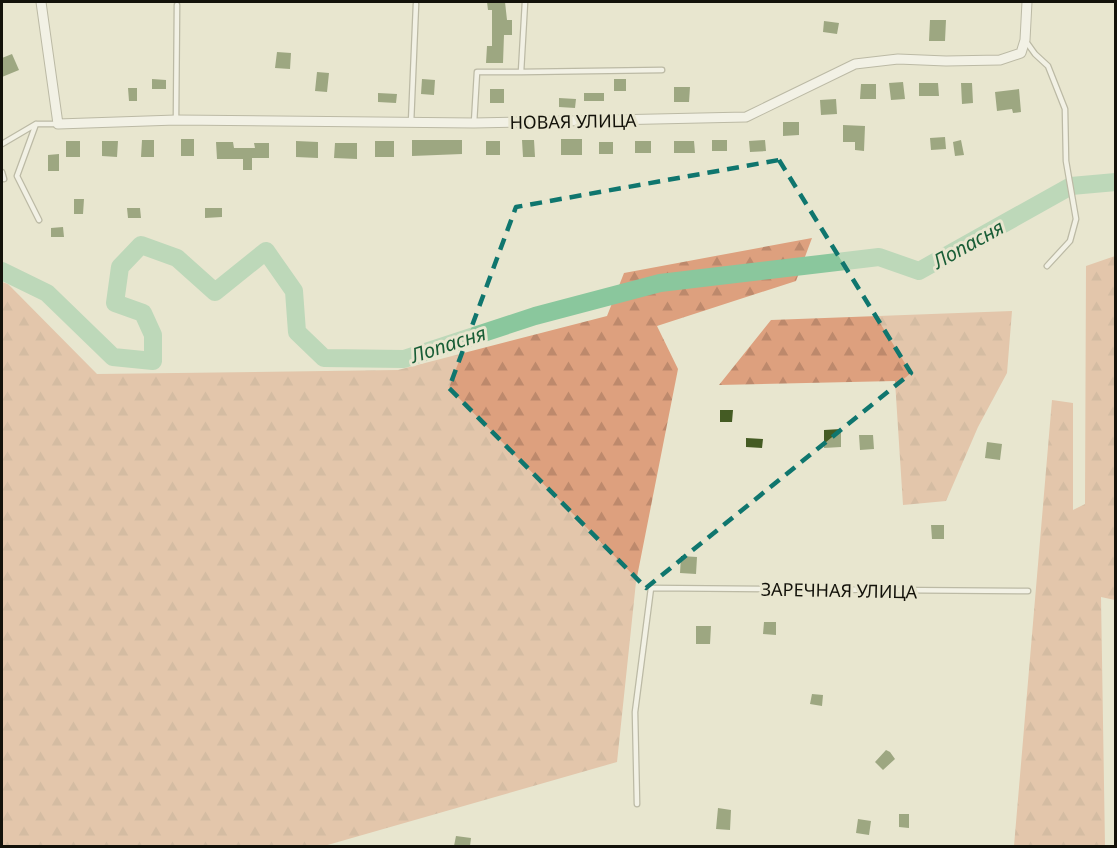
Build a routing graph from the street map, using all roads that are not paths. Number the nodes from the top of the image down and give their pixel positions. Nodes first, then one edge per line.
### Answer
1 (41, 2) edge
2 (525, 2) edge
3 (1027, 2) edge
4 (416, 4) dead end
5 (177, 5) dead end
6 (1025, 40) junction
7 (662, 70) dead end
8 (521, 72) junction
9 (176, 120) junction
10 (411, 123) junction
11 (474, 123) junction
12 (36, 124) junction
13 (58, 124) junction
14 (2, 144) edge
15 (2, 172) edge
16 (4, 179) dead end
17 (39, 220) dead end
18 (1047, 266) dead end
19 (1028, 591) dead end
20 (636, 804) dead end

1 - 13 street
2 - 8 lane
3 - 6 street
4 - 10 lane
5 - 9 lane
6 - 11 street, НОВАЯ УЛИЦА
6 - 18 lane
7 - 8 lane
8 - 11 lane
9 - 10 street, НОВАЯ УЛИЦА
9 - 13 street, НОВАЯ УЛИЦА
10 - 11 street, НОВАЯ УЛИЦА
12 - 13 lane
12 - 14 lane
12 - 17 lane
15 - 16 lane
19 - 20 lane, ЗАРЕЧНАЯ УЛИЦА

